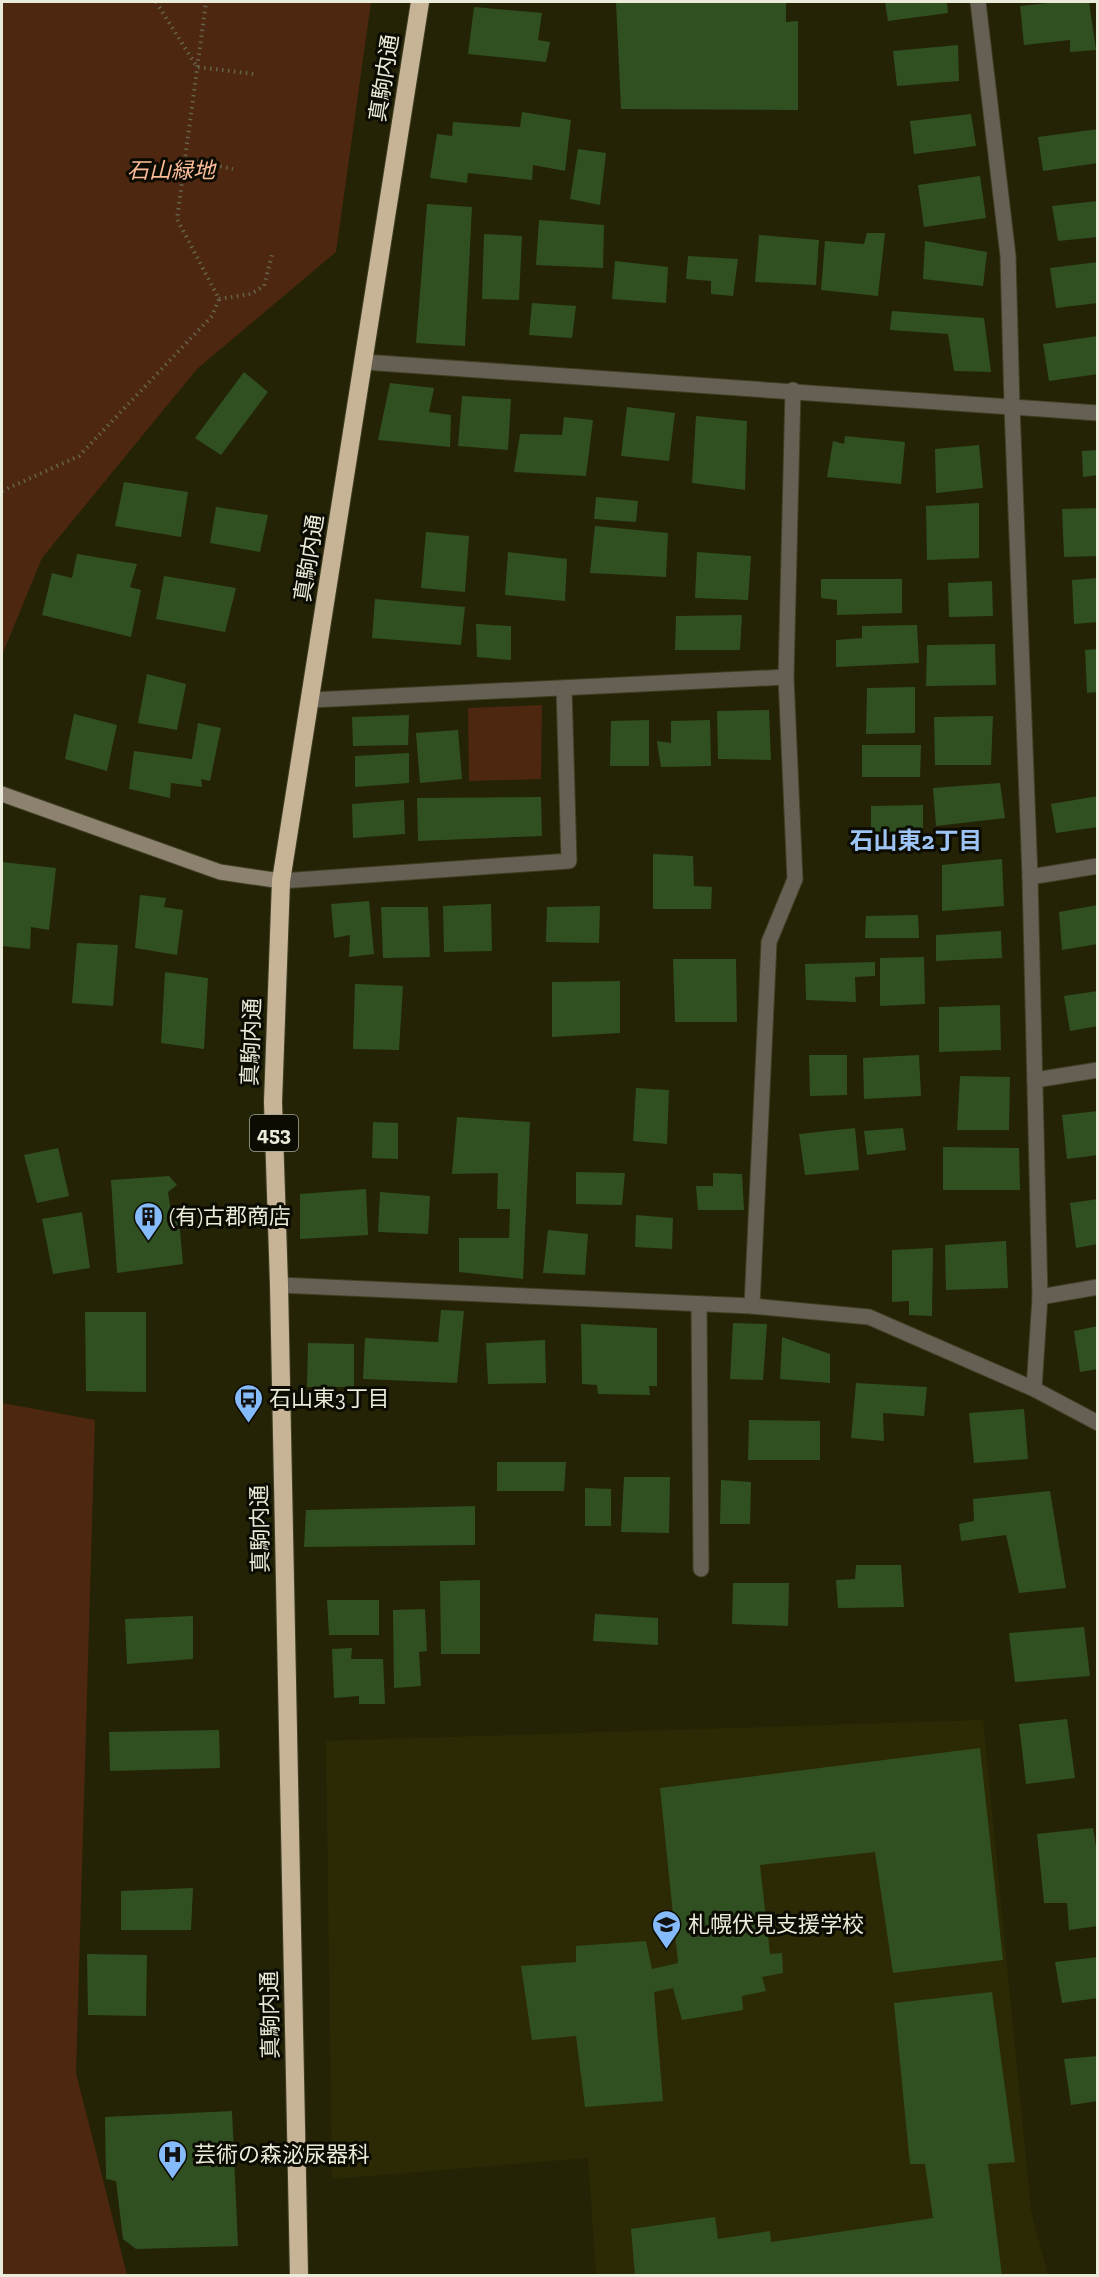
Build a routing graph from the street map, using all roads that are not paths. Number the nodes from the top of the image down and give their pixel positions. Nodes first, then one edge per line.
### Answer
1 (420, 2) edge
2 (978, 2) edge
3 (364, 362) junction
4 (793, 390) junction
5 (1012, 406) junction
6 (1098, 413) edge
7 (786, 677) junction
8 (564, 688) junction
9 (311, 700) junction
10 (2, 794) edge
11 (1098, 866) edge
12 (1030, 877) junction
13 (281, 881) junction
14 (1098, 1070) edge
15 (1035, 1080) junction
16 (279, 1284) junction
17 (1098, 1287) edge
18 (1040, 1297) junction
19 (699, 1304) junction
20 (752, 1306) junction
21 (1034, 1389) junction
22 (1097, 1425) edge
23 (701, 1569) dead end
24 (299, 2276) edge

1 - 3 highway, 真駒内通 / 453
2 - 5 street
3 - 4 street
3 - 9 highway, 真駒内通 / 453
4 - 5 street
4 - 7 street
5 - 6 street
5 - 12 street
7 - 8 street
7 - 20 street
8 - 9 street
8 - 13 street
9 - 13 highway, 真駒内通 / 453
10 - 13 street
11 - 12 street
12 - 15 street
13 - 16 highway, 真駒内通 / 453
14 - 15 street
15 - 18 street
16 - 19 street
16 - 24 highway, 真駒内通 / 453
17 - 18 street
18 - 21 street
19 - 20 street
19 - 23 street
20 - 21 street
21 - 22 street

